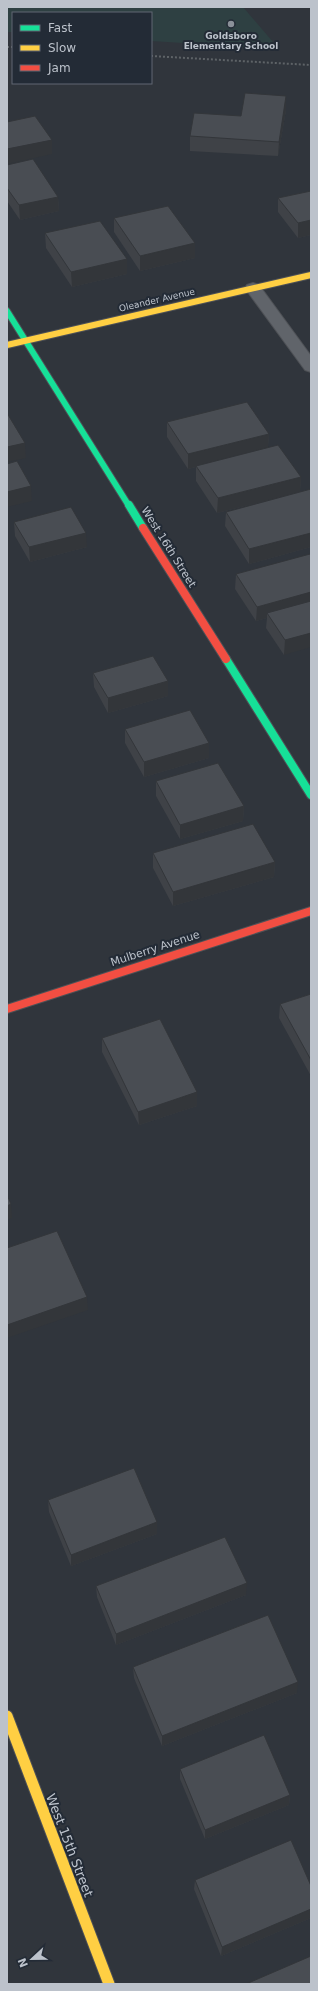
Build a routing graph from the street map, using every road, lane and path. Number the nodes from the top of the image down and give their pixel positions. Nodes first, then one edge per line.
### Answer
1 (152, 56) edge
2 (311, 65) edge
3 (311, 275) edge
4 (253, 288) junction
5 (7, 311) edge
6 (25, 340) junction
7 (7, 345) edge
8 (311, 367) edge
9 (311, 795) edge
10 (311, 911) edge
11 (7, 1009) edge
12 (7, 1716) edge
13 (109, 1984) edge

1 - 2 path
3 - 4 street, Oleander Avenue
4 - 6 street, Oleander Avenue
4 - 8 lane
5 - 6 street, West 16th Street
6 - 7 street, Oleander Avenue
6 - 9 street, West 16th Street
10 - 11 street, Mulberry Avenue
12 - 13 street, West 15th Street

